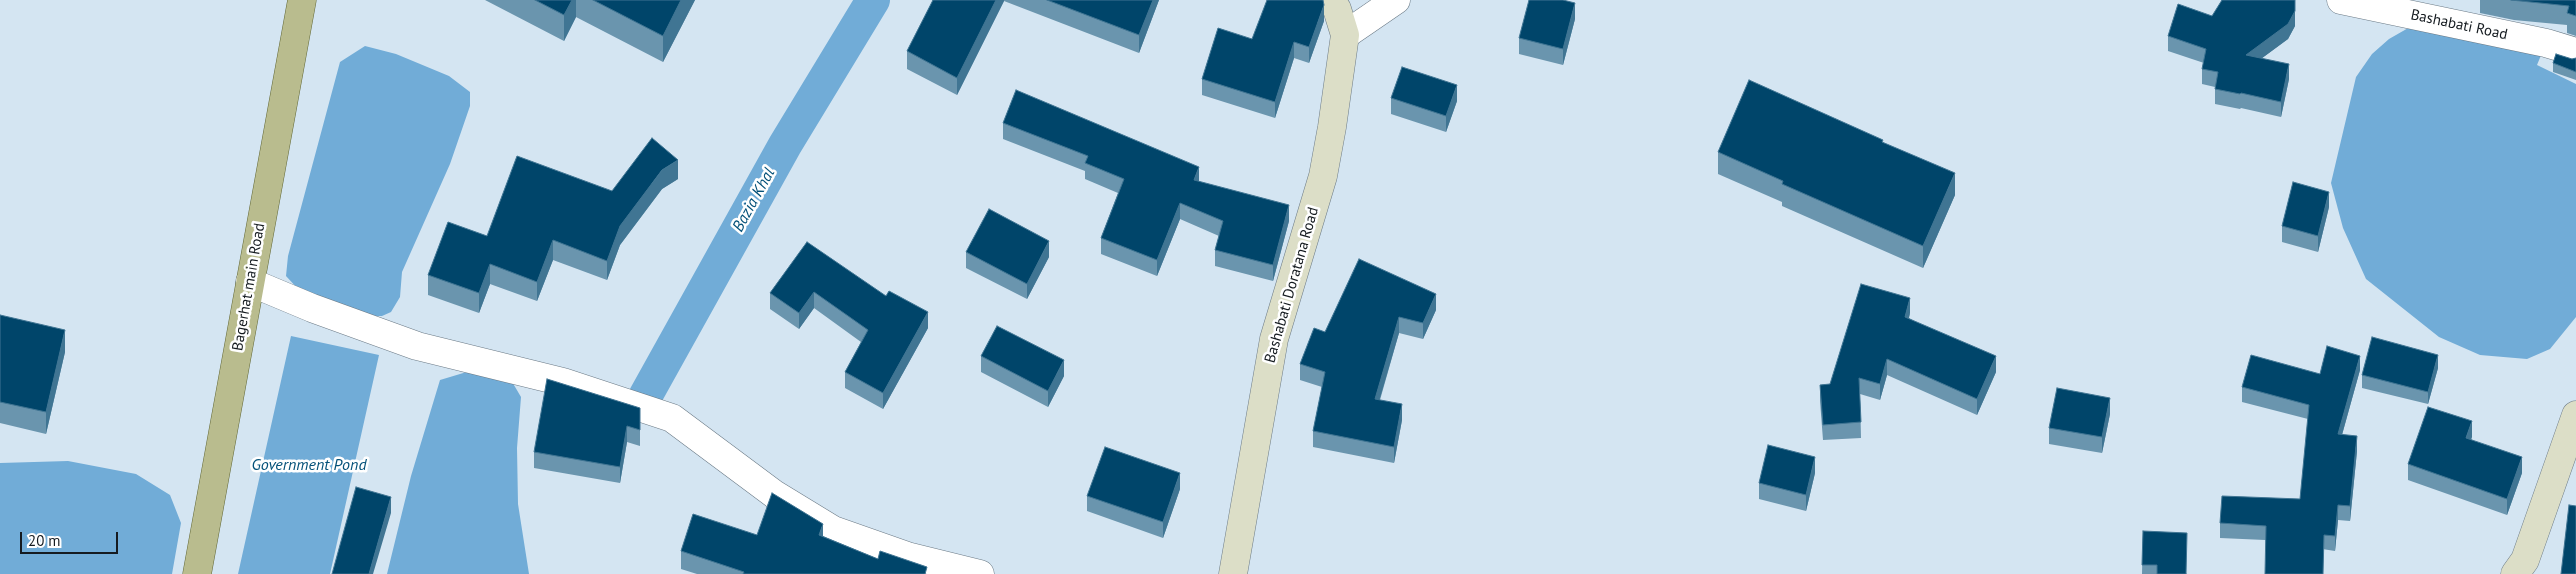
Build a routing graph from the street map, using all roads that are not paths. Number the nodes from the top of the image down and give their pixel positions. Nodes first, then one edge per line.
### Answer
1 (302, 0) edge
2 (1330, 0) edge
3 (1396, 0) edge
4 (2341, 0) edge
5 (1345, 35) junction
6 (2576, 52) edge
7 (250, 282) junction
8 (2576, 415) edge
9 (197, 574) edge
10 (980, 574) edge
11 (1233, 574) edge
12 (2515, 574) edge

1 - 7 main road, Bagerhat main Road
2 - 5 street, Bashabati Doratana Road
3 - 5 street
4 - 6 street, Bashabati Road
5 - 11 street, Bashabati Doratana Road
7 - 9 main road, Bagerhat main Road
7 - 10 street
8 - 12 street

